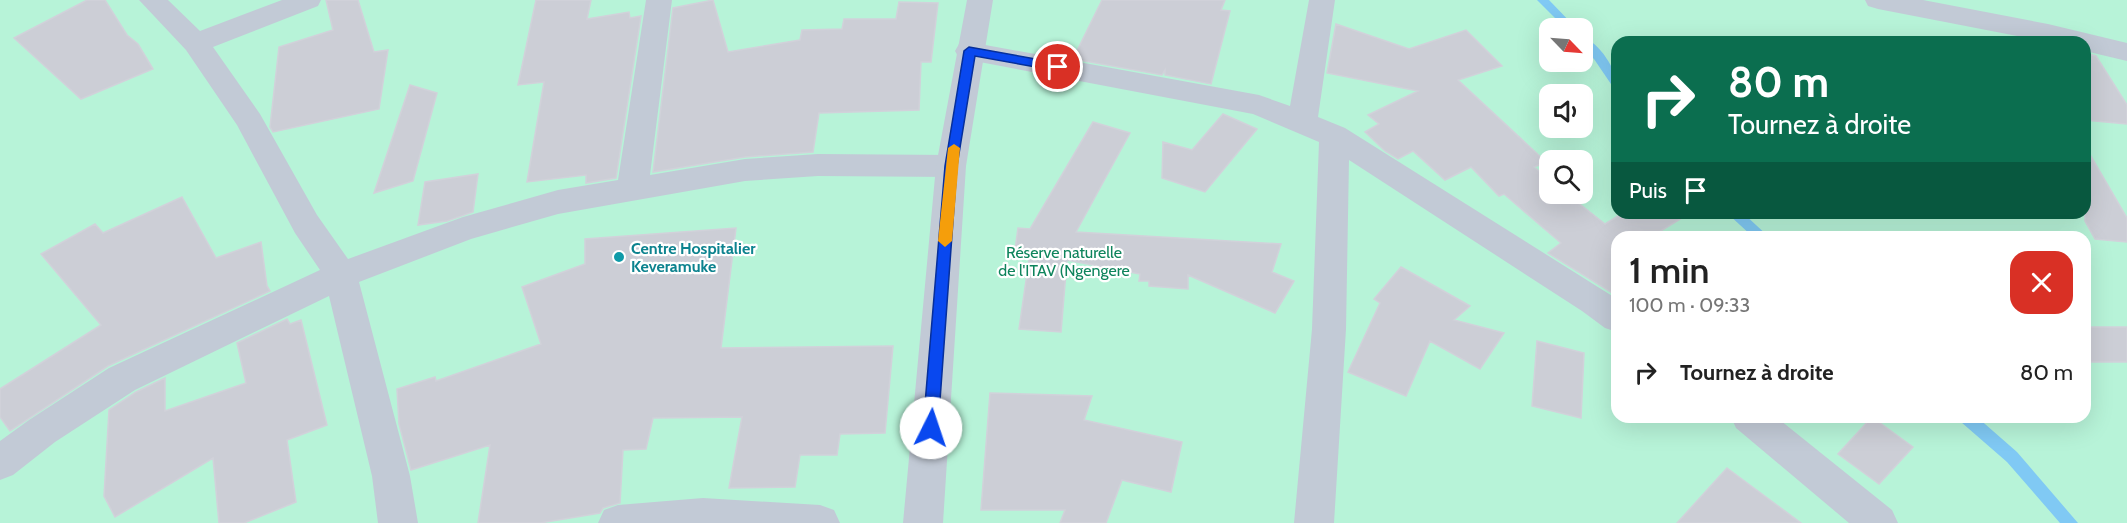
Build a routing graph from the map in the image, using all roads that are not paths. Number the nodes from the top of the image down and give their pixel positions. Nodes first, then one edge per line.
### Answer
1 (152, 0) edge
2 (308, 0) edge
3 (659, 0) edge
4 (980, 0) edge
5 (1322, 0) edge
6 (1878, 0) edge
7 (2057, 36) edge
8 (196, 43) junction
9 (2091, 44) edge
10 (969, 51) junction
11 (2127, 52) edge
12 (1302, 123) junction
13 (1334, 136) junction
14 (951, 166) junction
15 (632, 190) junction
16 (341, 275) junction
17 (1611, 314) edge
18 (1756, 423) edge
19 (0, 463) edge
20 (398, 523) edge
21 (618, 523) edge
22 (820, 523) edge
23 (923, 523) edge
24 (1314, 523) edge
25 (1878, 523) edge

1 - 8 street
2 - 8 street
3 - 15 street
4 - 10 street
5 - 12 street
6 - 7 street
8 - 16 street
9 - 11 street
10 - 12 street
10 - 14 street
12 - 13 street
13 - 17 street
13 - 24 street
14 - 15 street
14 - 23 street
15 - 16 street
16 - 19 street
16 - 20 street
18 - 25 street
21 - 22 street

